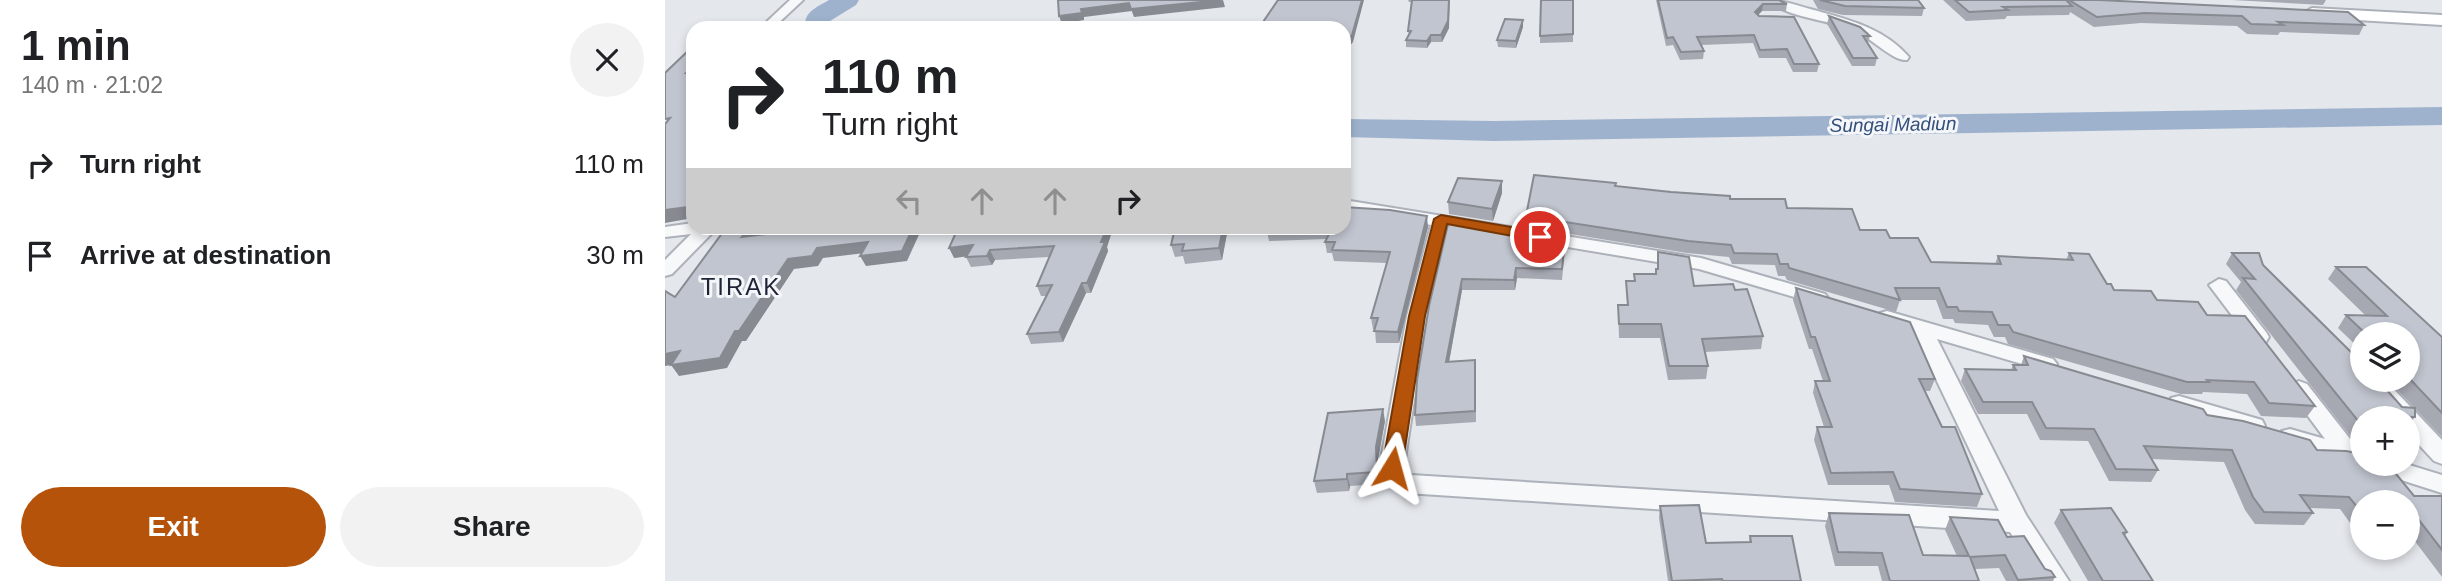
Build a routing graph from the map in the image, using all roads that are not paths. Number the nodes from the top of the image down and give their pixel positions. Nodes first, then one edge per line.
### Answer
1 (797, 0) edge
2 (1773, 0) edge
3 (2294, 12) edge
4 (1775, 18) edge
5 (1826, 18) junction
6 (2442, 20) edge
7 (774, 21) edge
8 (1902, 57) dead end
9 (1351, 206) edge
10 (1441, 219) junction
11 (686, 230) edge
12 (665, 232) edge
13 (701, 235) edge
14 (665, 270) edge
15 (2219, 285) dead end
16 (1843, 305) edge
17 (1869, 312) edge
18 (1921, 327) junction
19 (2268, 349) edge
20 (2068, 370) edge
21 (2284, 370) edge
22 (2383, 392) edge
23 (2162, 398) edge
24 (2350, 450) edge
25 (2350, 455) edge
26 (2442, 455) edge
27 (2416, 476) edge
28 (2442, 484) edge
29 (2017, 522) junction
30 (2056, 581) edge

1 - 7 street
2 - 5 street
3 - 6 street
4 - 5 street
5 - 8 street
9 - 10 street
10 - 16 street
10 - 29 street
11 - 12 street
13 - 14 street
15 - 19 street
17 - 18 street
18 - 20 street
18 - 29 street
21 - 24 street
22 - 26 street
23 - 25 street
27 - 28 street
29 - 30 street

